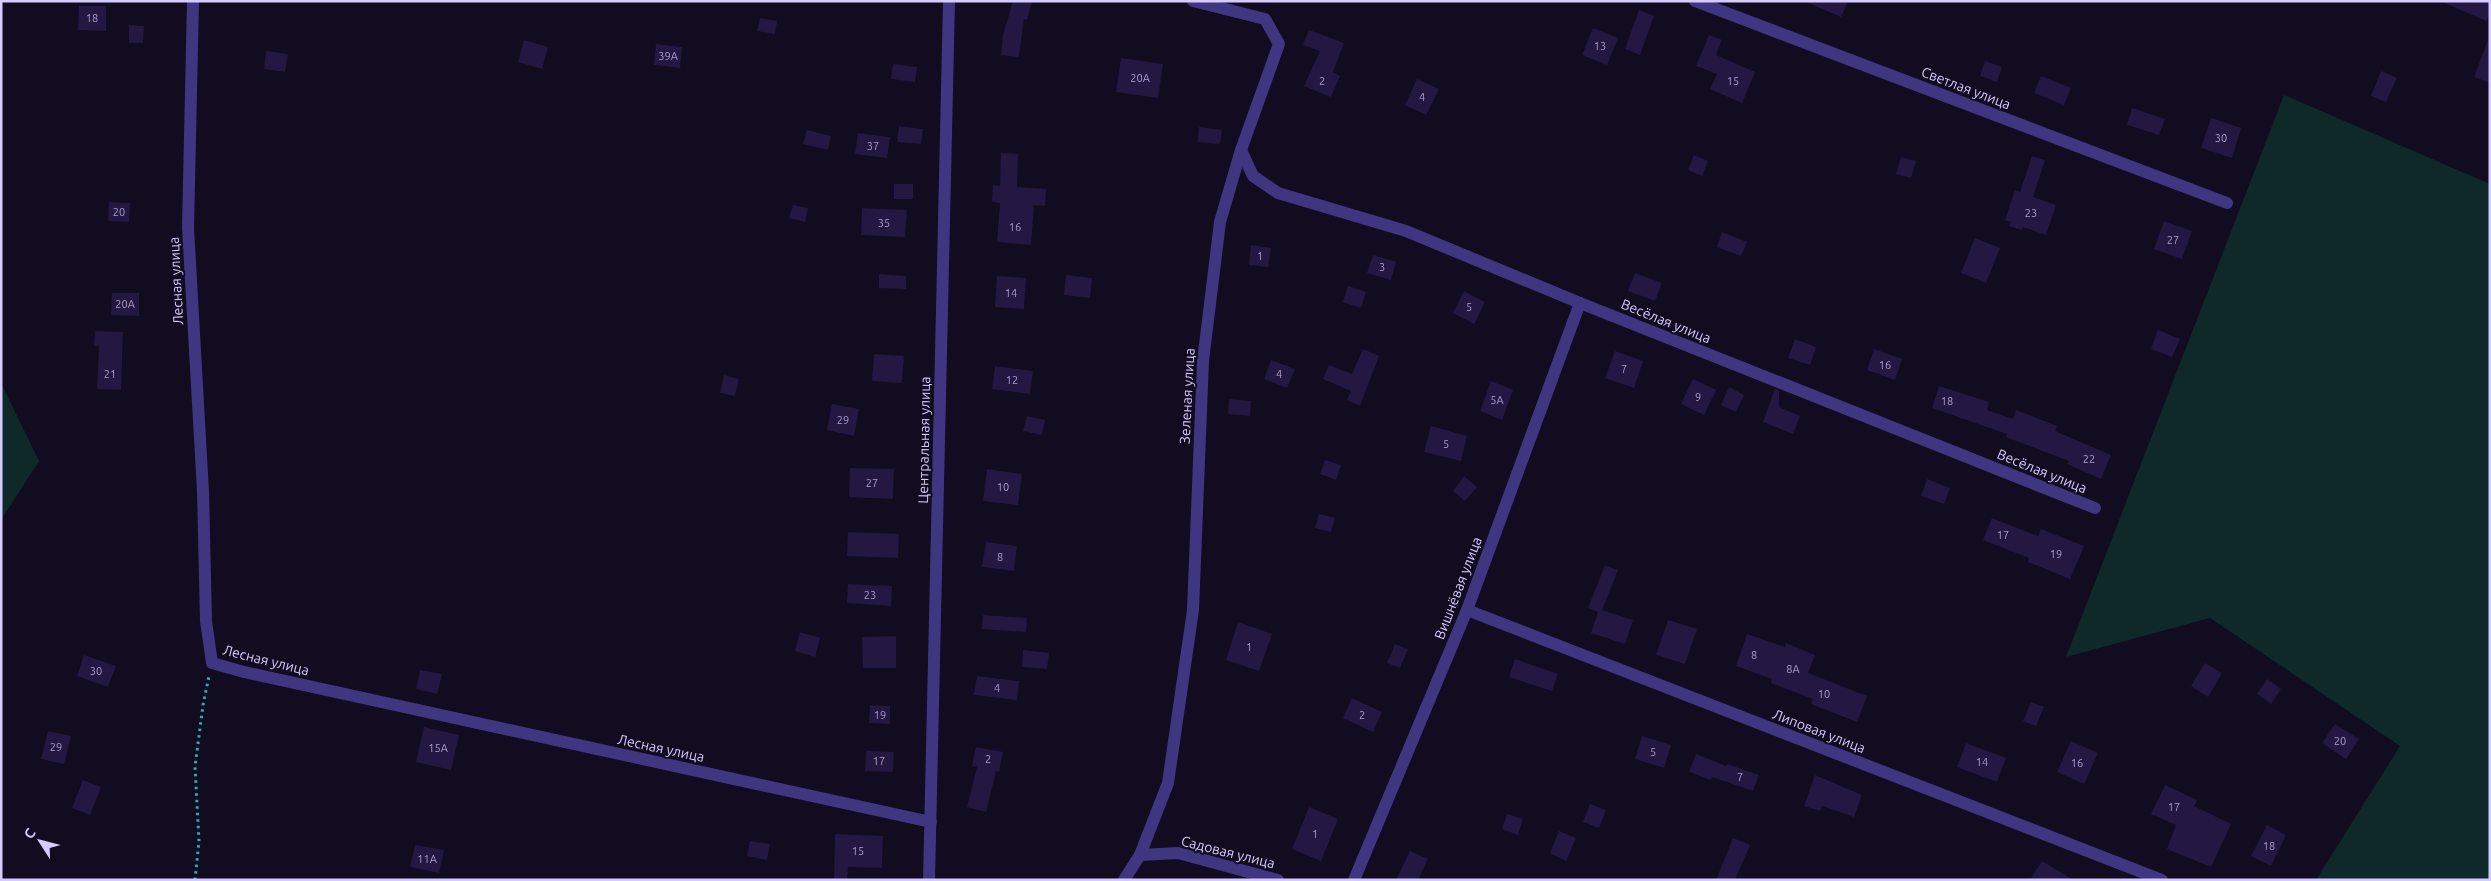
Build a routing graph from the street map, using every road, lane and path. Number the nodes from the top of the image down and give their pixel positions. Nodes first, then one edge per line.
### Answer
1 (193, 1) edge
2 (949, 1) edge
3 (1193, 1) edge
4 (1695, 1) edge
5 (1241, 150) junction
6 (2227, 203) dead end
7 (1580, 303) junction
8 (2095, 508) dead end
9 (1466, 610) junction
10 (212, 663) junction
11 (931, 822) junction
12 (1140, 855) junction
13 (195, 880) edge
14 (930, 880) edge
15 (1124, 880) edge
16 (1278, 880) edge
17 (1354, 880) edge
18 (2162, 880) edge

1 - 10 street, Лесная улица
2 - 11 street, Центральная улица
3 - 5 street, Зеленая улица
4 - 6 street, Светлая улица
5 - 7 street, Весёлая улица
5 - 12 street, Зеленая улица
7 - 8 street, Весёлая улица
7 - 9 street, Вишнёвая улица
9 - 17 street, Вишнёвая улица
9 - 18 street, Липовая улица
10 - 11 street, Лесная улица
10 - 13 path
11 - 14 street, Центральная улица
12 - 15 street
12 - 16 street, Садовая улица

